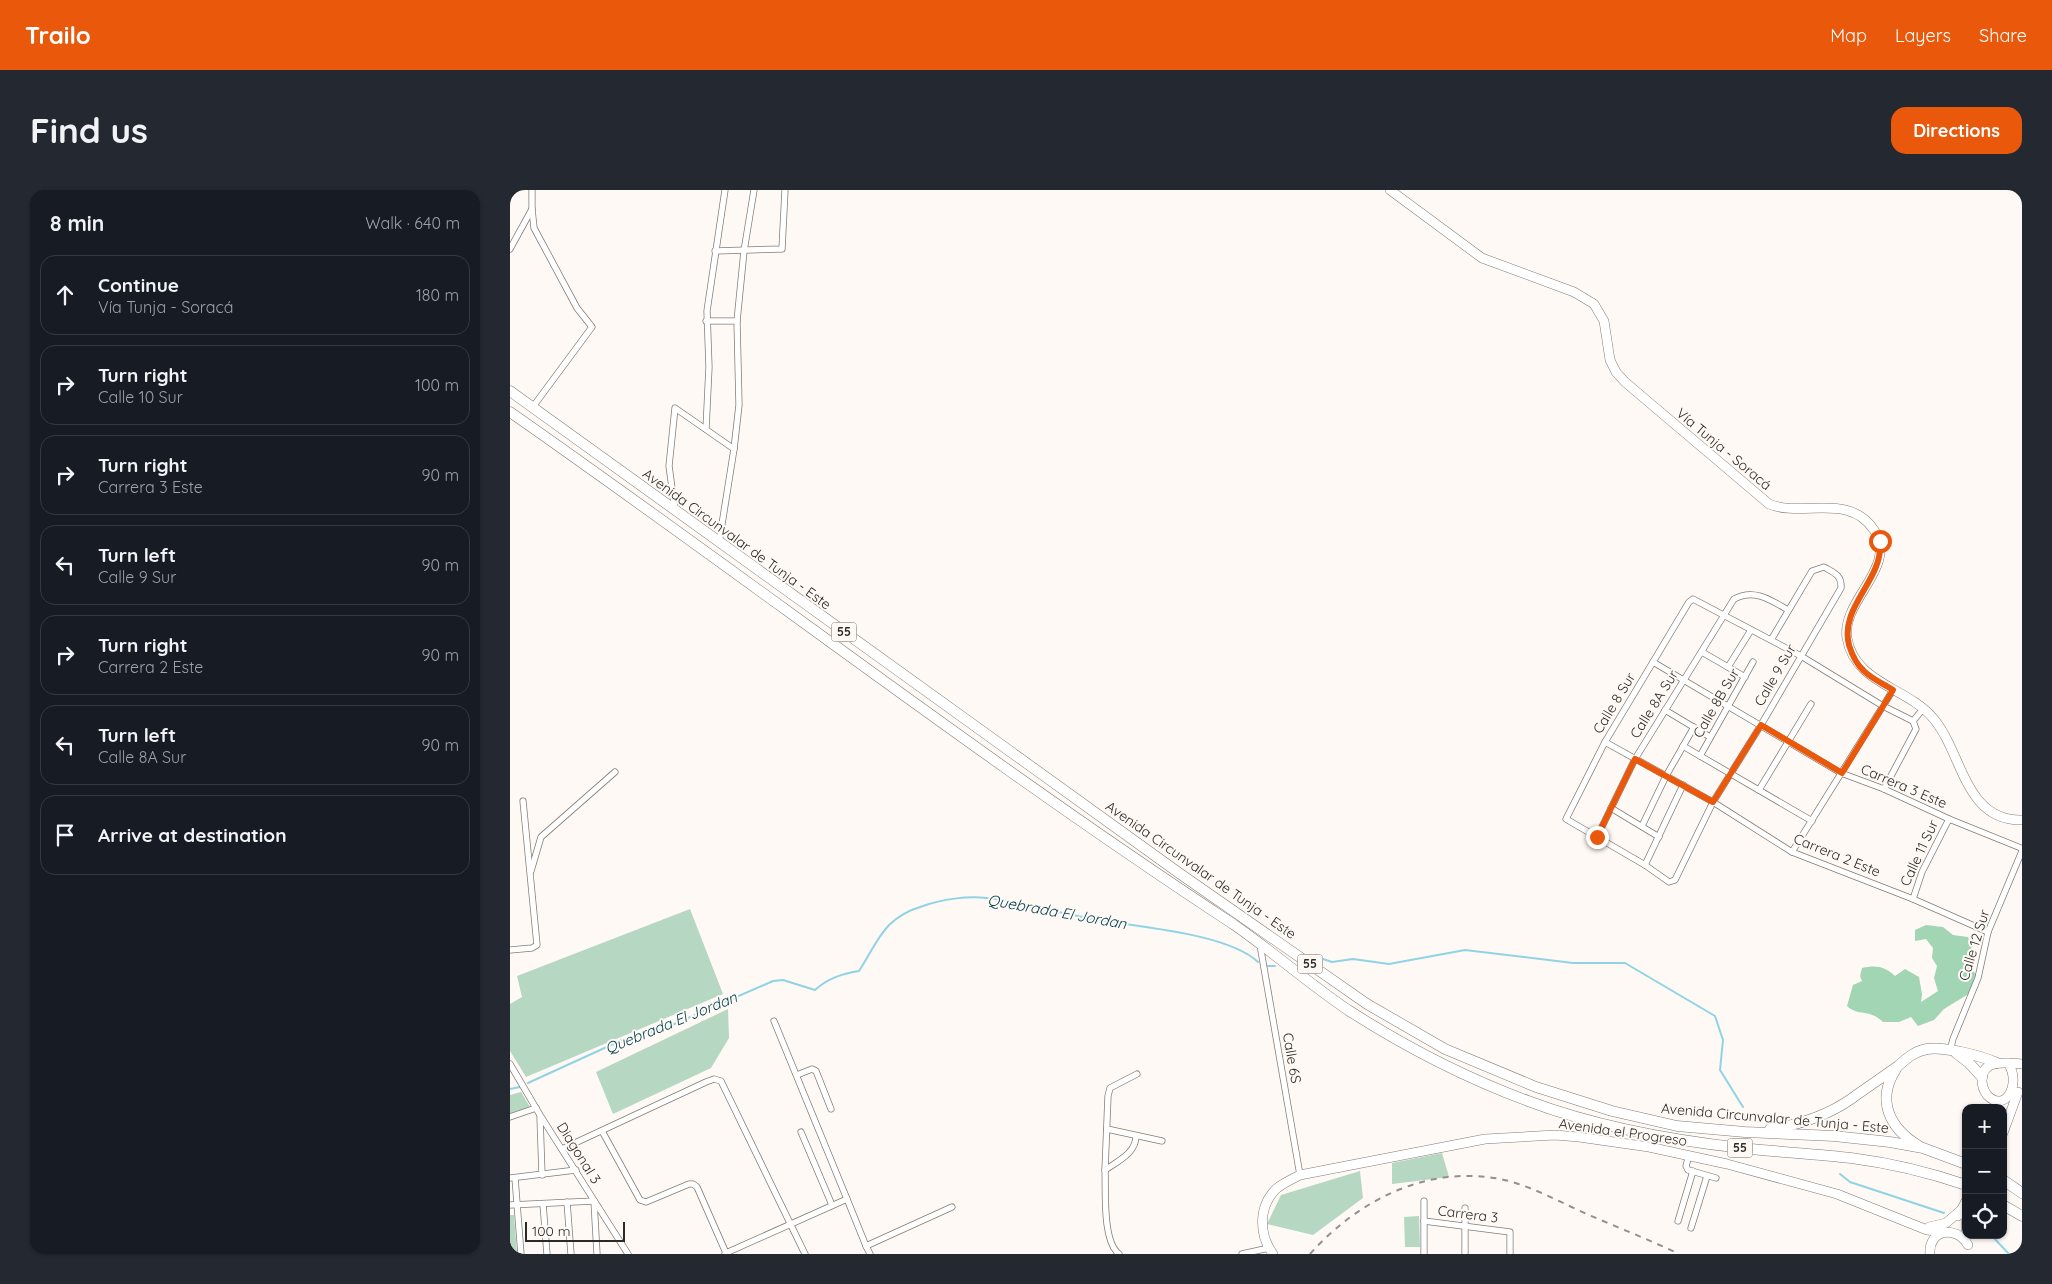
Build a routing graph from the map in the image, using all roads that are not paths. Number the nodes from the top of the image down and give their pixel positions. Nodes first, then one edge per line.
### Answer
1 (532, 190) edge
2 (725, 190) edge
3 (754, 190) edge
4 (786, 190) edge
5 (1390, 190) edge
6 (532, 209) junction
7 (510, 249) edge
8 (715, 251) junction
9 (744, 251) junction
10 (706, 321) junction
11 (737, 321) junction
12 (510, 391) edge
13 (532, 408) junction
14 (510, 412) edge
15 (706, 429) junction
16 (734, 449) junction
17 (676, 512) junction
18 (719, 543) junction
19 (1788, 610) junction
20 (1725, 614) junction
21 (1751, 630) junction
22 (1771, 640) junction
23 (1702, 652) junction
24 (1801, 656) junction
25 (1653, 662) junction
26 (1754, 662) dead end
27 (1728, 667) junction
28 (1745, 677) junction
29 (1683, 680) junction
30 (1893, 690) junction
31 (1811, 704) dead end
32 (1727, 706) junction
33 (1883, 706) junction
34 (1923, 709) junction
35 (1665, 710) junction
36 (1913, 721) junction
37 (1761, 725) junction
38 (1694, 727) junction
39 (1710, 736) junction
40 (1605, 742) junction
41 (1787, 742) junction
42 (1683, 746) junction
43 (1700, 756) junction
44 (1635, 759) junction
45 (615, 772) dead end
46 (1731, 773) junction
47 (1842, 773) junction
48 (1666, 776) junction
49 (1683, 785) junction
50 (1759, 790) junction
51 (1884, 790) junction
52 (523, 801) dead end
53 (1713, 802) junction
54 (1611, 808) junction
55 (1949, 819) junction
56 (2022, 820) edge
57 (1812, 821) junction
58 (1642, 826) junction
59 (1597, 837) junction
60 (1659, 837) junction
61 (2021, 848) edge
62 (1792, 852) junction
63 (1645, 865) junction
64 (530, 876) junction
65 (1912, 898) junction
66 (1988, 932) junction
67 (1260, 945) junction
68 (510, 950) edge
69 (774, 1021) dead end
70 (1953, 1051) junction
71 (2003, 1063) junction
72 (510, 1064) edge
73 (2022, 1064) edge
74 (1898, 1066) junction
75 (1137, 1074) dead end
76 (797, 1075) junction
77 (1982, 1077) junction
78 (2021, 1089) edge
79 (1988, 1096) junction
80 (1991, 1104) edge
81 (536, 1108) junction
82 (832, 1109) dead end
83 (540, 1115) junction
84 (510, 1117) edge
85 (2007, 1124) edge
86 (1107, 1129) junction
87 (602, 1131) junction
88 (801, 1132) dead end
89 (1744, 1132) junction
90 (1136, 1136) junction
91 (1162, 1141) dead end
92 (1923, 1148) junction
93 (562, 1149) junction
94 (1689, 1155) junction
95 (1962, 1162) edge
96 (576, 1170) junction
97 (1105, 1170) junction
98 (1693, 1171) junction
99 (542, 1175) junction
100 (1300, 1175) junction
101 (1707, 1176) junction
102 (512, 1178) edge
103 (1716, 1178) dead end
104 (2007, 1183) edge
105 (1962, 1184) edge
106 (2022, 1193) edge
107 (847, 1199) junction
108 (594, 1200) junction
109 (1424, 1201) dead end
110 (567, 1202) junction
111 (517, 1204) junction
112 (543, 1204) junction
113 (510, 1205) edge
114 (832, 1205) junction
115 (952, 1206) dead end
116 (2007, 1207) edge
117 (1465, 1208) dead end
118 (1962, 1214) edge
119 (1962, 1214) edge
120 (2022, 1216) edge
121 (1424, 1221) junction
122 (1678, 1221) dead end
123 (790, 1224) junction
124 (1465, 1225) junction
125 (1917, 1226) junction
126 (1691, 1228) dead end
127 (1947, 1232) junction
128 (866, 1246) junction
129 (1969, 1250) edge
130 (1271, 1251) edge
131 (1930, 1252) edge
132 (521, 1254) edge
133 (547, 1254) edge
134 (571, 1254) edge
135 (597, 1254) edge
136 (628, 1254) edge
137 (725, 1254) edge
138 (805, 1254) edge
139 (870, 1254) edge
140 (1119, 1254) edge
141 (1242, 1254) edge
142 (1424, 1254) edge
143 (1430, 1254) edge
144 (1465, 1254) edge
145 (1510, 1254) edge

1 - 6 street
2 - 8 street
3 - 9 street
4 - 9 street
5 - 30 main road, Vía Tunja - Soracá
6 - 7 street
6 - 13 street
8 - 9 street
8 - 10 street
9 - 11 street
10 - 11 street
10 - 15 street
11 - 16 street
12 - 13 highway, Avenida Circunvalar de Tunja - Este / 55
13 - 17 highway, Avenida Circunvalar de Tunja - Este / 55
14 - 67 highway, Avenida Circunvalar de Tunja - Este / 55
15 - 16 street
15 - 17 street
16 - 18 street
17 - 18 highway, Avenida Circunvalar de Tunja - Este / 55
18 - 89 highway, Avenida Circunvalar de Tunja - Este / 55
19 - 20 street, Calle 8A Sur
19 - 22 street
19 - 24 street, Calle 9 Sur
20 - 21 street
20 - 23 street, Calle 8A Sur
20 - 25 street, Calle 8 Sur
21 - 22 street
21 - 27 street
22 - 24 street
23 - 27 street
23 - 29 street, Calle 8A Sur
24 - 33 street
24 - 37 street, Calle 9 Sur
25 - 29 street, Carrera 3 Este
25 - 40 street, Calle 8 Sur
26 - 28 street, Calle 8B Sur
27 - 28 street
28 - 32 street, Calle 8B Sur
29 - 32 street, Carrera 3 Este
29 - 35 street, Calle 8A Sur
30 - 33 street
30 - 34 main road, Vía Tunja - Soracá
31 - 41 street
32 - 37 street, Carrera 3 Este
32 - 39 street, Calle 8B Sur
33 - 36 street
33 - 47 street
34 - 36 street
34 - 56 main road, Vía Tunja - Soracá
35 - 38 street
35 - 44 street, Calle 8A Sur
36 - 51 street
37 - 41 street, Carrera 3 Este
37 - 46 street, Calle 9 Sur
38 - 39 street
38 - 42 street
39 - 43 street, Calle 8B Sur
40 - 44 street, Carrera 2 Este
40 - 59 street, Calle 8 Sur
41 - 47 street, Carrera 3 Este
41 - 50 street
42 - 43 street
42 - 48 street
43 - 46 street
44 - 48 street, Carrera 2 Este
44 - 54 street, Calle 8A Sur
45 - 64 street
46 - 50 street
46 - 53 street, Calle 9 Sur
47 - 51 street, Carrera 3 Este
47 - 57 street
48 - 49 street, Carrera 2 Este
48 - 58 street
49 - 53 street, Carrera 2 Este
49 - 60 street
50 - 57 street
51 - 55 street, Carrera 3 Este
52 - 64 street
53 - 62 street, Carrera 2 Este
53 - 63 street, Calle 9 Sur
54 - 58 street
54 - 59 street, Calle 8A Sur
55 - 61 street, Carrera 3 Este
55 - 65 street, Calle 11 Sur
57 - 62 street
58 - 60 street
59 - 63 street
60 - 63 street
61 - 66 street, Calle 12 Sur
62 - 65 street, Carrera 2 Este
64 - 68 street
65 - 66 street, Carrera 2 Este
66 - 70 street, Calle 12 Sur
67 - 100 street, Calle 6S
67 - 105 highway, Avenida Circunvalar de Tunja - Este / 55
69 - 76 street
70 - 71 highway
70 - 74 highway
70 - 77 highway
71 - 73 main road
71 - 77 main road
71 - 78 main road
72 - 81 street, Diagonal 3
74 - 89 highway
74 - 92 highway
75 - 86 street
76 - 82 street
76 - 107 street
77 - 79 main road
78 - 79 main road
78 - 85 main road
79 - 80 main road
81 - 83 street, Diagonal 3
81 - 84 street
83 - 93 street, Diagonal 3
83 - 99 street
86 - 90 street
86 - 97 street
87 - 93 street
87 - 123 street
87 - 137 street
88 - 114 street
89 - 92 highway, Avenida Circunvalar de Tunja - Este / 55
90 - 91 street
90 - 97 street
92 - 95 highway, Avenida Circunvalar de Tunja - Este / 55
93 - 96 street, Diagonal 3
94 - 98 street
94 - 100 main road, Avenida el Progreso
94 - 125 main road, Avenida el Progreso
96 - 99 street
96 - 108 street, Diagonal 3
97 - 140 street
98 - 101 street
98 - 122 street
99 - 102 street
100 - 130 main road, Avenida el Progreso
101 - 103 street
101 - 126 street
102 - 111 street
104 - 106 highway
107 - 114 street
107 - 128 street
108 - 110 street
108 - 135 street
108 - 136 street, Diagonal 3
109 - 121 street
110 - 112 street
110 - 134 street
111 - 112 street
111 - 113 street
111 - 132 street
112 - 133 street
114 - 123 street
115 - 128 street
116 - 120 highway
117 - 124 street
118 - 125 main road
119 - 127 main road
121 - 124 street, Carrera 3
121 - 142 street
123 - 137 street
123 - 138 street
124 - 144 street
124 - 145 street, Carrera 3
125 - 127 main road, Avenida el Progreso
125 - 131 main road
127 - 129 main road
127 - 131 main road
128 - 139 street
130 - 141 street
142 - 143 street

